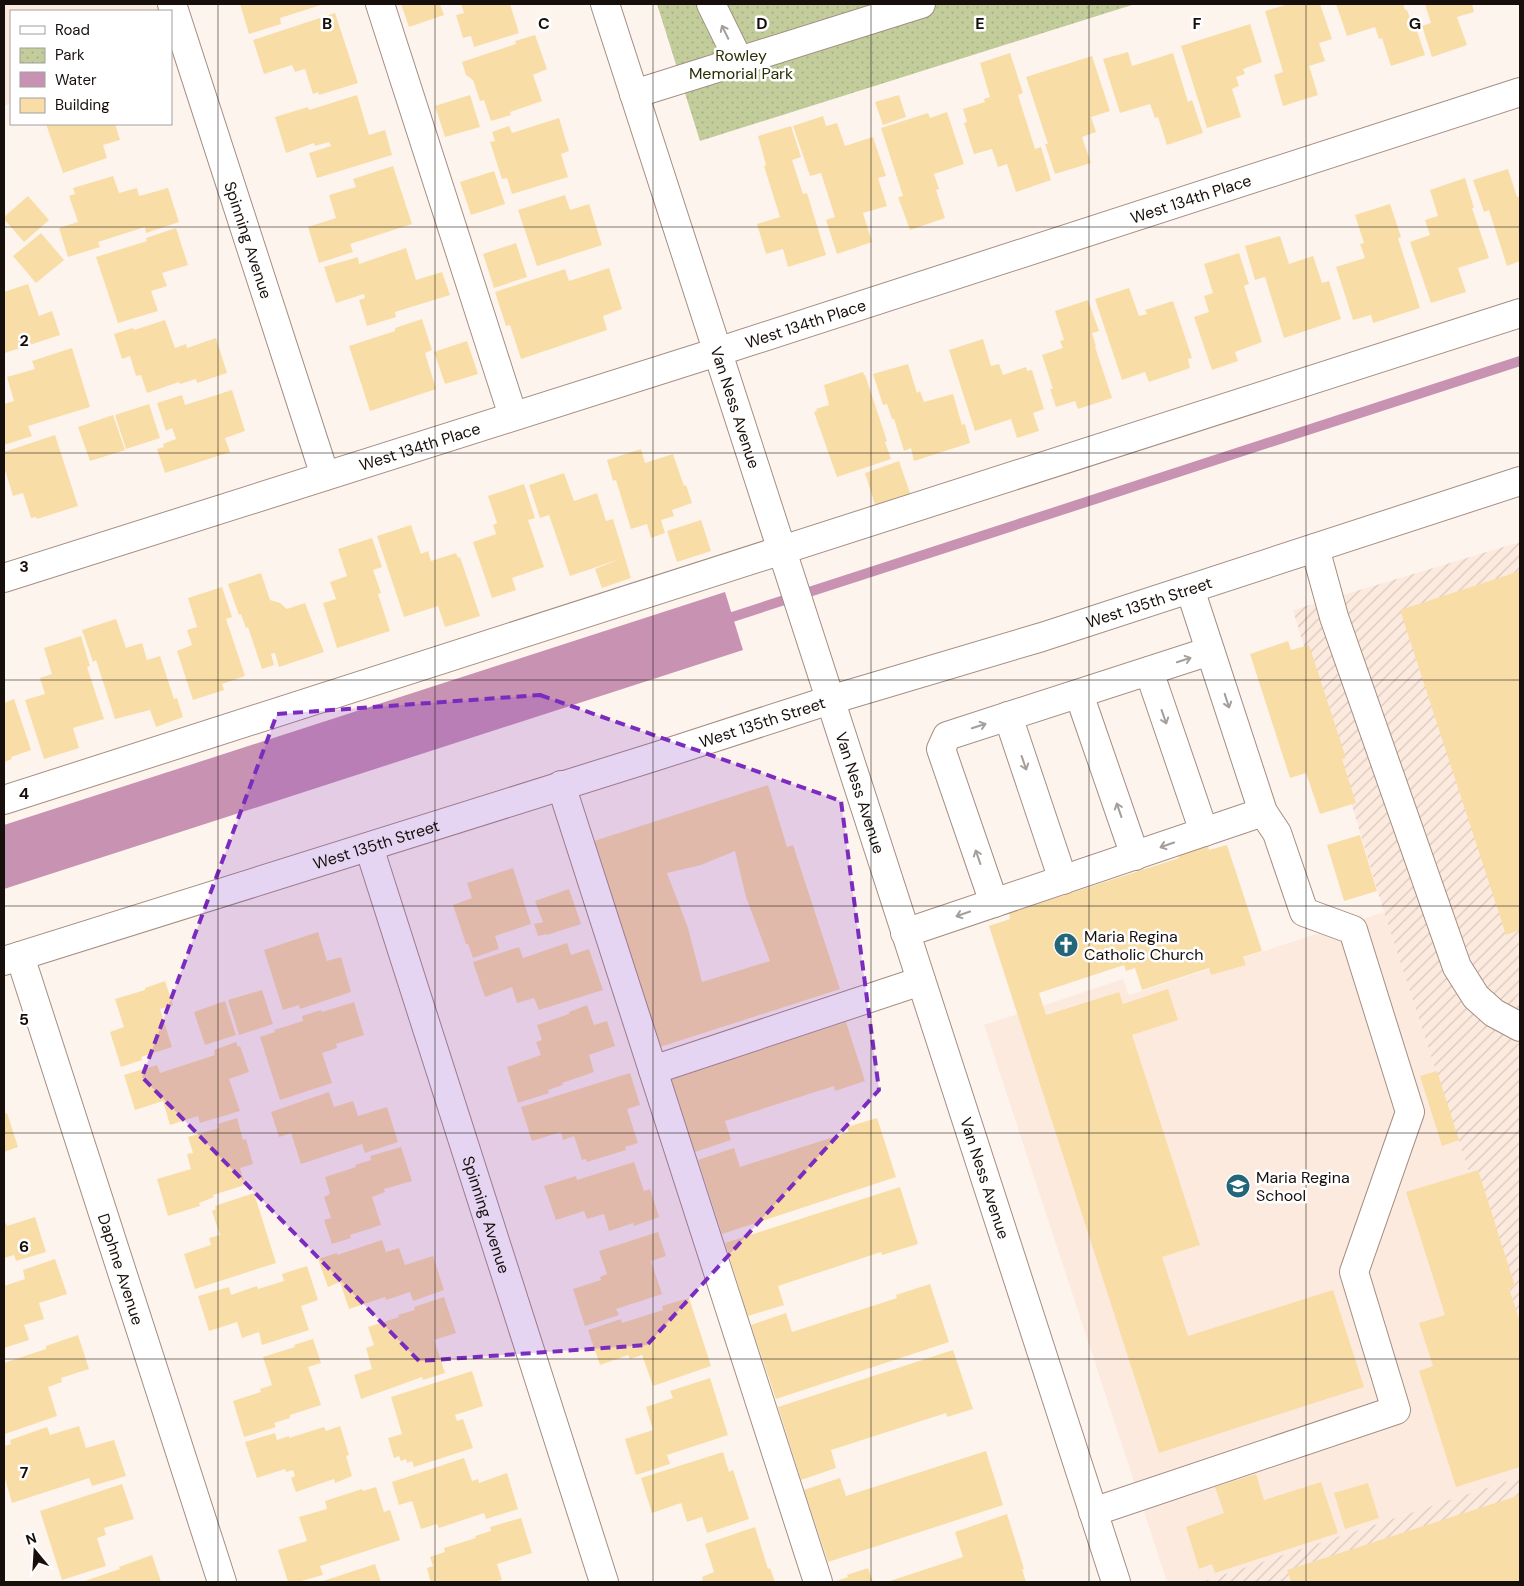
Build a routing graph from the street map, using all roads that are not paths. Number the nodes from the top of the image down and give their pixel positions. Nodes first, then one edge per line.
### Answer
1 (172, 4) edge
2 (380, 4) edge
3 (605, 4) edge
4 (711, 4) edge
5 (920, 4) edge
6 (739, 60) junction
7 (1520, 92) edge
8 (634, 94) junction
9 (1520, 313) edge
10 (717, 352) junction
11 (513, 416) junction
12 (325, 476) junction
13 (1520, 482) edge
14 (1315, 548) junction
15 (785, 561) junction
16 (4, 578) edge
17 (1190, 589) junction
18 (1210, 651) junction
19 (1148, 671) junction
20 (1079, 694) junction
21 (830, 700) junction
22 (1008, 716) junction
23 (561, 785) junction
24 (4, 800) edge
25 (1263, 812) junction
26 (1204, 832) junction
27 (369, 846) junction
28 (1135, 856) junction
29 (1063, 880) junction
30 (994, 903) junction
31 (905, 933) junction
32 (12, 959) edge
33 (921, 981) junction
34 (1520, 1027) edge
35 (653, 1070) junction
36 (1093, 1512) junction
37 (222, 1582) edge
38 (604, 1582) edge
39 (818, 1582) edge
40 (1116, 1582) edge

1 - 12 street, Spinning Avenue
2 - 11 street
3 - 8 street, Van Ness Avenue
6 -> 4 street
5 - 6 street
6 - 8 street
7 - 10 street, West 134th Place
8 - 10 street, Van Ness Avenue
9 - 15 street
10 - 11 street, West 134th Place
10 - 15 street, Van Ness Avenue
11 - 12 street, West 134th Place
12 - 16 street, West 134th Place
13 - 14 street, West 135th Street
14 - 17 street, West 135th Street
14 - 34 street
15 - 21 street, Van Ness Avenue
15 - 24 street
17 - 18 street
17 - 21 street, West 135th Street
19 -> 18 street
18 -> 25 street
19 - 20 street
19 -> 26 street
20 - 22 street
28 -> 20 street
21 - 23 street, West 135th Street
21 - 31 street, Van Ness Avenue
22 -> 29 street
30 -> 22 street
23 - 27 street, West 135th Street
23 - 35 street
25 - 26 street
25 - 36 street
26 -> 28 street
27 - 32 street, West 135th Street
27 - 38 street, Spinning Avenue
28 - 29 street
29 - 30 street
30 -> 31 street
31 - 33 street, Van Ness Avenue
32 - 37 street, Daphne Avenue
33 - 35 street
33 - 36 street, Van Ness Avenue
35 - 39 street
36 - 40 street, Van Ness Avenue

